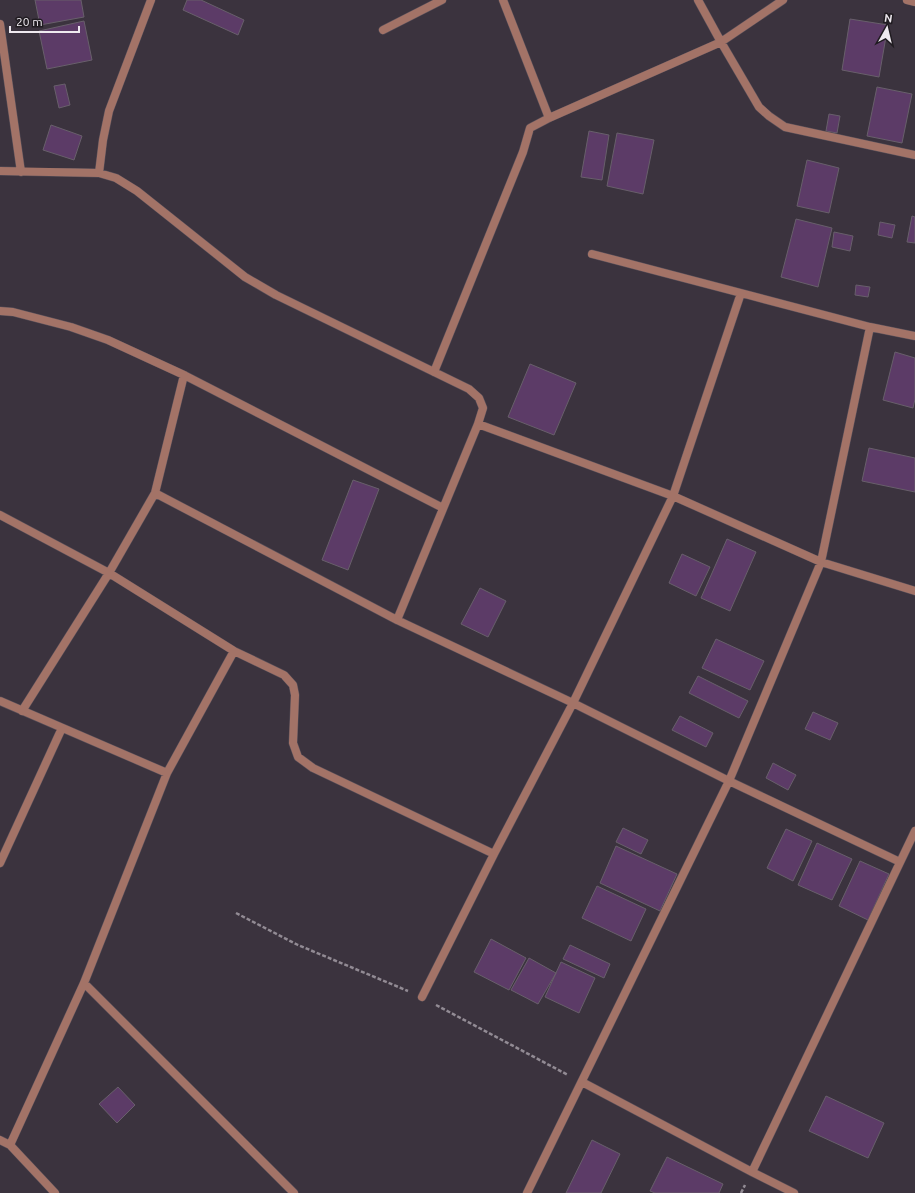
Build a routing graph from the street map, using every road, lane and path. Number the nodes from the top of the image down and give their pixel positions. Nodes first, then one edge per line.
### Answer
1 (150, 0) edge
2 (442, 0) edge
3 (503, 0) edge
4 (698, 0) edge
5 (783, 0) edge
6 (907, 0) edge
7 (915, 2) edge
8 (0, 24) edge
9 (383, 30) dead end
10 (721, 42) junction
11 (549, 118) junction
12 (915, 155) edge
13 (0, 171) edge
14 (21, 172) junction
15 (99, 173) junction
16 (592, 254) dead end
17 (741, 293) junction
18 (0, 311) edge
19 (870, 327) junction
20 (915, 336) edge
21 (434, 372) junction
22 (184, 375) junction
23 (478, 424) junction
24 (154, 493) junction
25 (673, 496) junction
26 (443, 508) junction
27 (0, 515) edge
28 (821, 562) junction
29 (109, 573) junction
30 (915, 591) edge
31 (397, 620) junction
32 (234, 651) junction
33 (0, 702) edge
34 (573, 703) junction
35 (22, 711) junction
36 (62, 728) junction
37 (167, 773) junction
38 (729, 781) junction
39 (915, 831) edge
40 (494, 854) junction
41 (900, 862) junction
42 (0, 863) edge
43 (84, 983) junction
44 (422, 997) dead end
45 (582, 1082) junction
46 (0, 1140) edge
47 (10, 1145) junction
48 (752, 1172) junction
49 (55, 1193) edge
50 (294, 1193) edge
51 (527, 1193) edge
52 (794, 1193) edge

1 - 15 street
2 - 9 street
3 - 11 street
4 - 10 street
5 - 10 street
6 - 7 street
8 - 14 street
10 - 11 street
10 - 12 street
11 - 21 street
13 - 14 street
14 - 15 street
15 - 21 street
16 - 17 street
17 - 19 street
17 - 25 street
18 - 22 street
19 - 20 street
19 - 28 street
21 - 23 street
22 - 24 street
22 - 26 street
23 - 25 street
23 - 26 street
24 - 29 street
24 - 31 street
25 - 28 street
25 - 34 street
26 - 31 street
27 - 29 street
28 - 30 street
28 - 38 street
29 - 32 street
29 - 35 street
31 - 34 street
32 - 37 street
32 - 40 street
33 - 35 street
34 - 38 street
34 - 40 street
35 - 36 street
36 - 37 street
36 - 42 street
37 - 43 street
38 - 41 street
38 - 45 street
39 - 41 street
40 - 44 street
41 - 48 street
43 - 47 street
43 - 50 street
45 - 48 street
45 - 51 street
46 - 47 street
47 - 49 street
48 - 52 street

